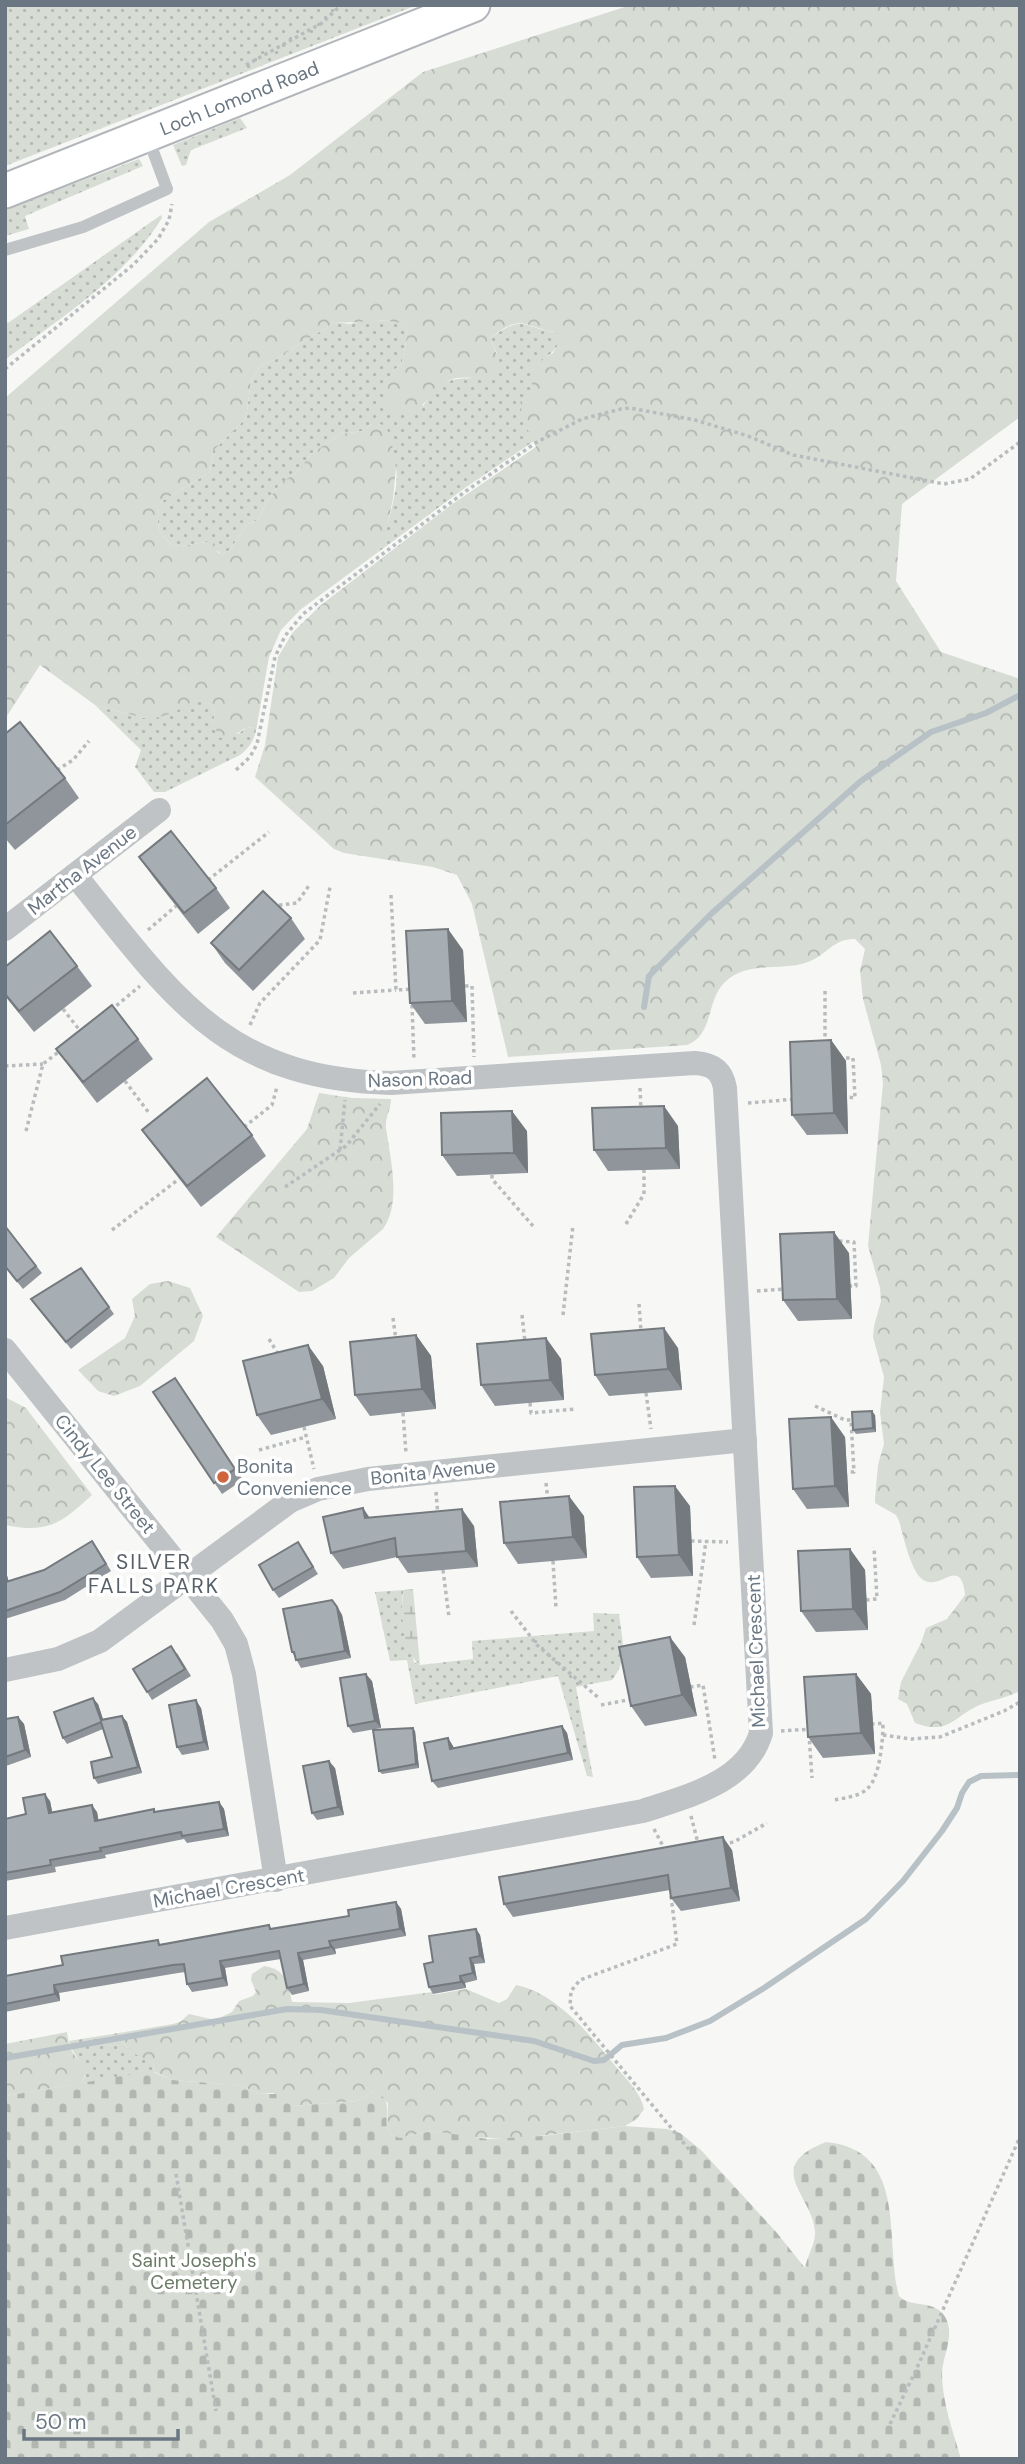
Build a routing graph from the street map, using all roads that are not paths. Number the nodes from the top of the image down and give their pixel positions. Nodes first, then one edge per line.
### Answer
1 (473, 5) edge
2 (146, 134) junction
3 (5, 191) edge
4 (5, 250) edge
5 (159, 810) dead end
6 (75, 875) junction
7 (5, 929) edge
8 (717, 1069) joint
9 (5, 1350) edge
10 (745, 1440) junction
11 (188, 1577) junction
12 (5, 1670) edge
13 (276, 1880) junction
14 (5, 1928) edge

1 - 2 main road, Loch Lomond Road
2 - 3 main road, Loch Lomond Road
2 - 4 lane
5 - 6 street, Martha Avenue
6 - 7 street, Martha Avenue
6 - 8 street, Nason Road
8 - 10 street, Michael Crescent
9 - 11 street, Cindy Lee Street
10 - 11 street, Bonita Avenue
10 - 13 street, Michael Crescent
11 - 12 street, Bonita Avenue
11 - 13 street, Cindy Lee Street
13 - 14 street, Michael Crescent

